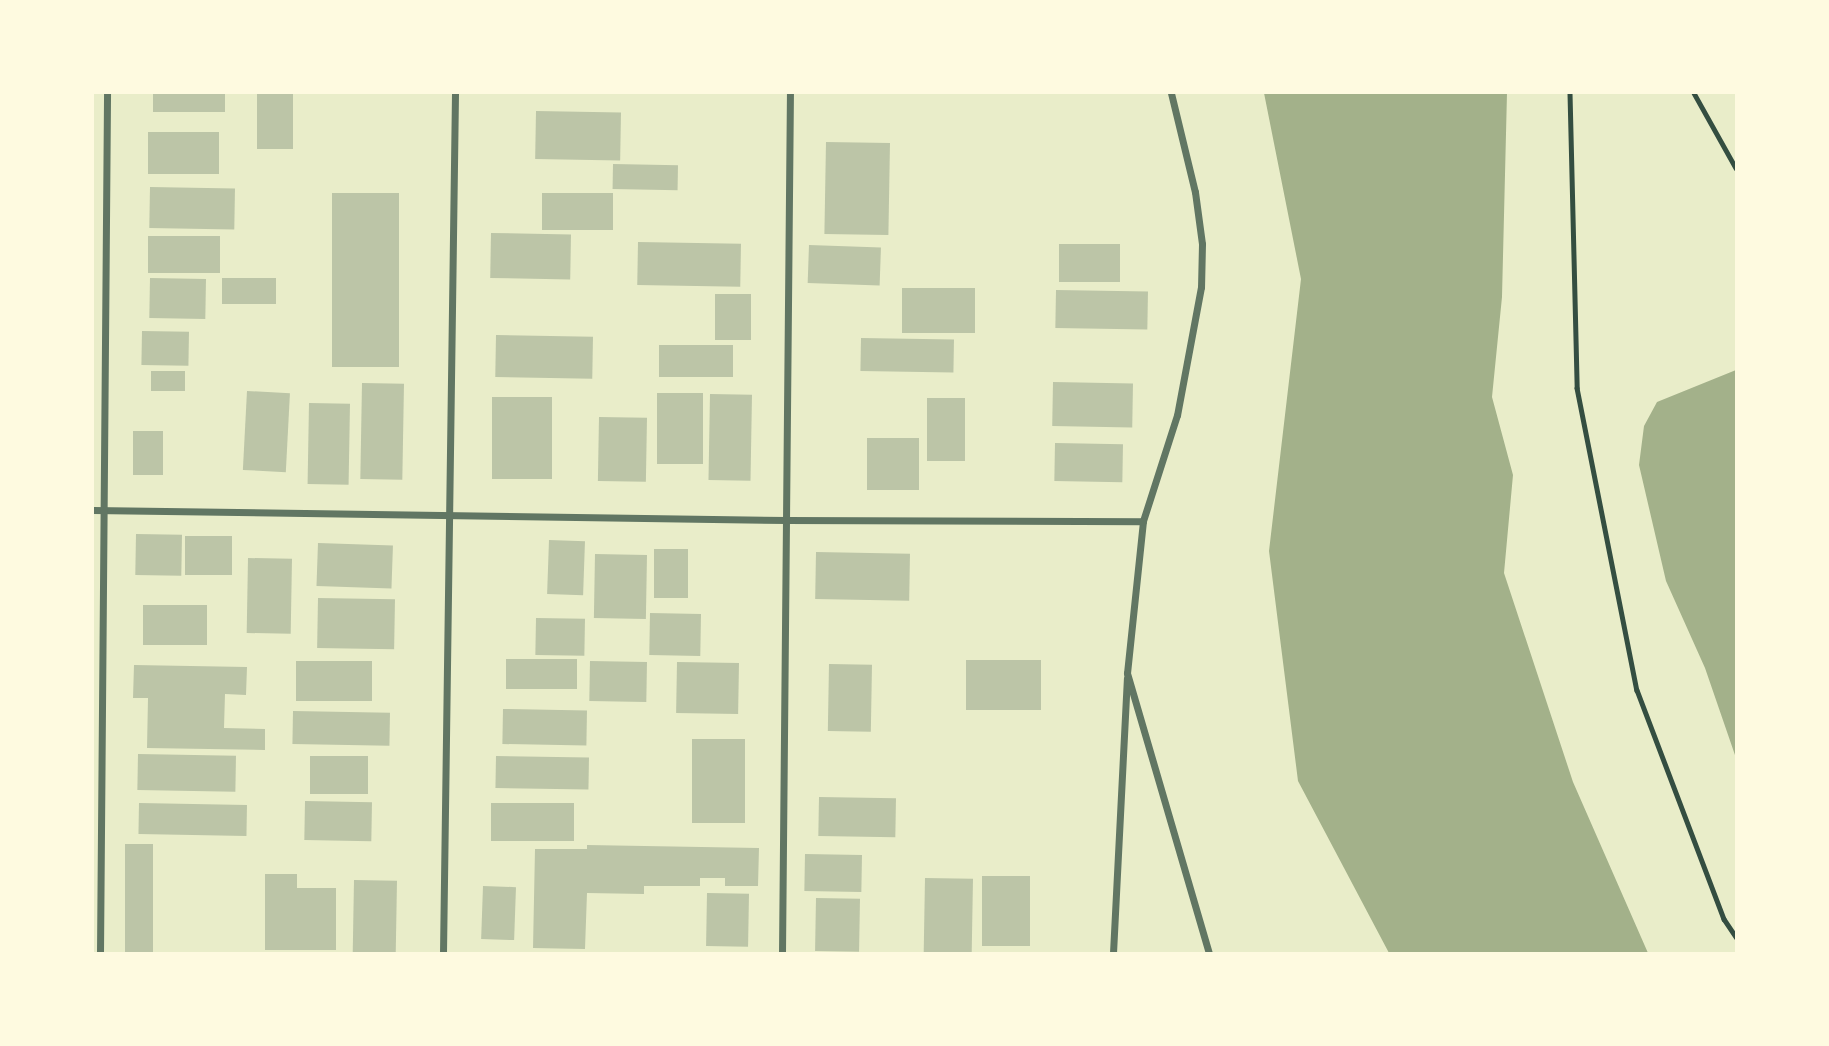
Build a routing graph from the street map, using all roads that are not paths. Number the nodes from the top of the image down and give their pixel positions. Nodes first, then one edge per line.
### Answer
1 (107, 93) edge
2 (455, 93) edge
3 (790, 93) edge
4 (1171, 93) edge
5 (93, 510) edge
6 (104, 510) junction
7 (449, 515) junction
8 (786, 520) junction
9 (1143, 520) junction
10 (1127, 673) junction
11 (100, 953) edge
12 (443, 953) edge
13 (782, 953) edge
14 (1113, 953) edge
15 (1209, 953) edge

1 - 6 street
2 - 7 street
3 - 8 street
4 - 9 street
5 - 6 street
6 - 7 street
6 - 11 street
7 - 8 street
7 - 12 street
8 - 9 street
8 - 13 street
9 - 10 street
10 - 14 street
10 - 15 street

